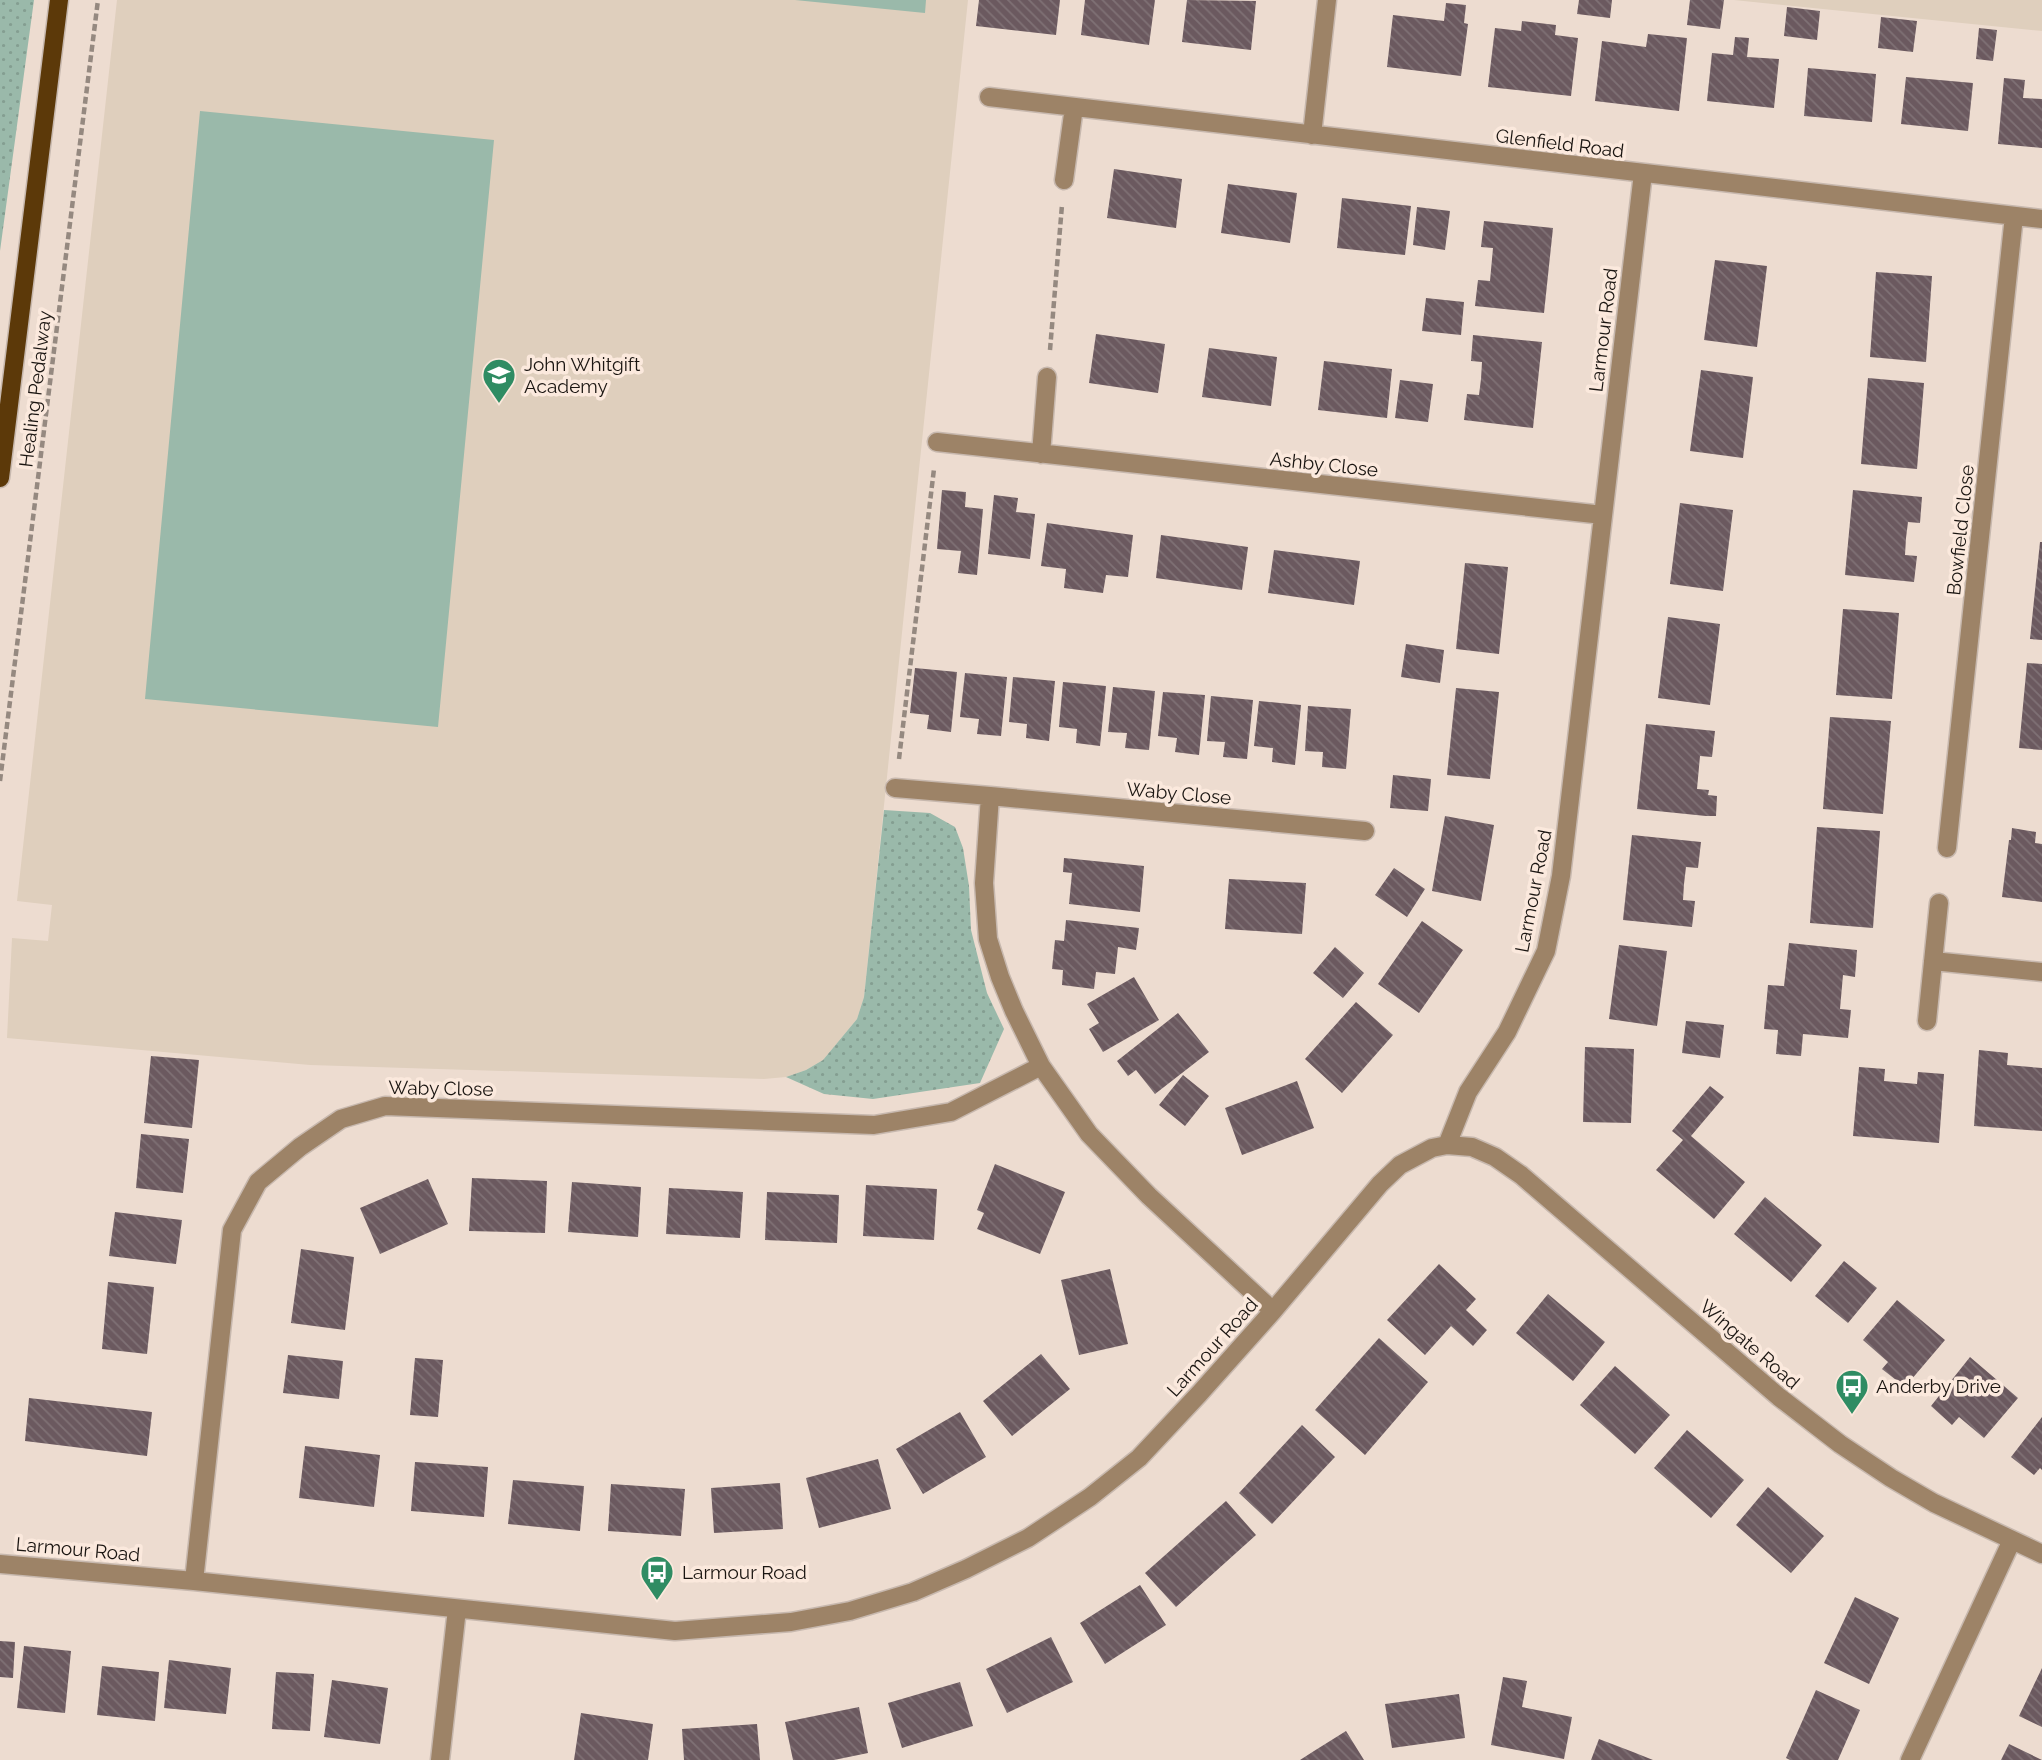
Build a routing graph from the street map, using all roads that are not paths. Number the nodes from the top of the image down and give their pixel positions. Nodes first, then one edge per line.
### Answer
1 (59, 0) edge
2 (1327, 0) edge
3 (989, 97) dead end
4 (1074, 107) junction
5 (1312, 135) junction
6 (1643, 173) junction
7 (1064, 180) road end
8 (2014, 216) junction
9 (2042, 219) edge
10 (1047, 377) road end
11 (937, 442) road end
12 (1041, 454) junction
13 (0, 478) edge
14 (1603, 515) junction
15 (895, 788) road end
16 (989, 796) junction
17 (1366, 831) dead end
18 (1947, 848) dead end
19 (1939, 903) dead end
20 (1933, 961) junction
21 (2042, 972) edge
22 (1927, 1021) dead end
23 (1041, 1066) junction
24 (1447, 1145) junction
25 (1273, 1311) junction
26 (2012, 1540) junction
27 (2042, 1554) edge
28 (0, 1564) edge
29 (194, 1581) junction
30 (457, 1609) junction
31 (440, 1760) edge
32 (1910, 1760) edge

1 - 13 main road
2 - 5 street
3 - 4 street, Glenfield Road
4 - 5 street, Glenfield Road
4 - 7 street
5 - 6 street, Glenfield Road
6 - 8 street, Glenfield Road
6 - 14 street, Larmour Road
8 - 9 street, Glenfield Road
8 - 18 street, Bowfield Close
10 - 12 street
11 - 12 street, Ashby Close
12 - 14 street, Ashby Close
14 - 24 street, Larmour Road
15 - 16 street, Waby Close
16 - 17 street, Waby Close
16 - 23 street
19 - 20 street
20 - 21 street
20 - 22 street
23 - 25 street
23 - 29 street, Waby Close
24 - 25 street, Larmour Road
24 - 26 street, Wingate Road
25 - 30 street, Larmour Road
26 - 27 street, Wingate Road
26 - 32 street
28 - 29 street, Larmour Road
29 - 30 street, Larmour Road
30 - 31 street

